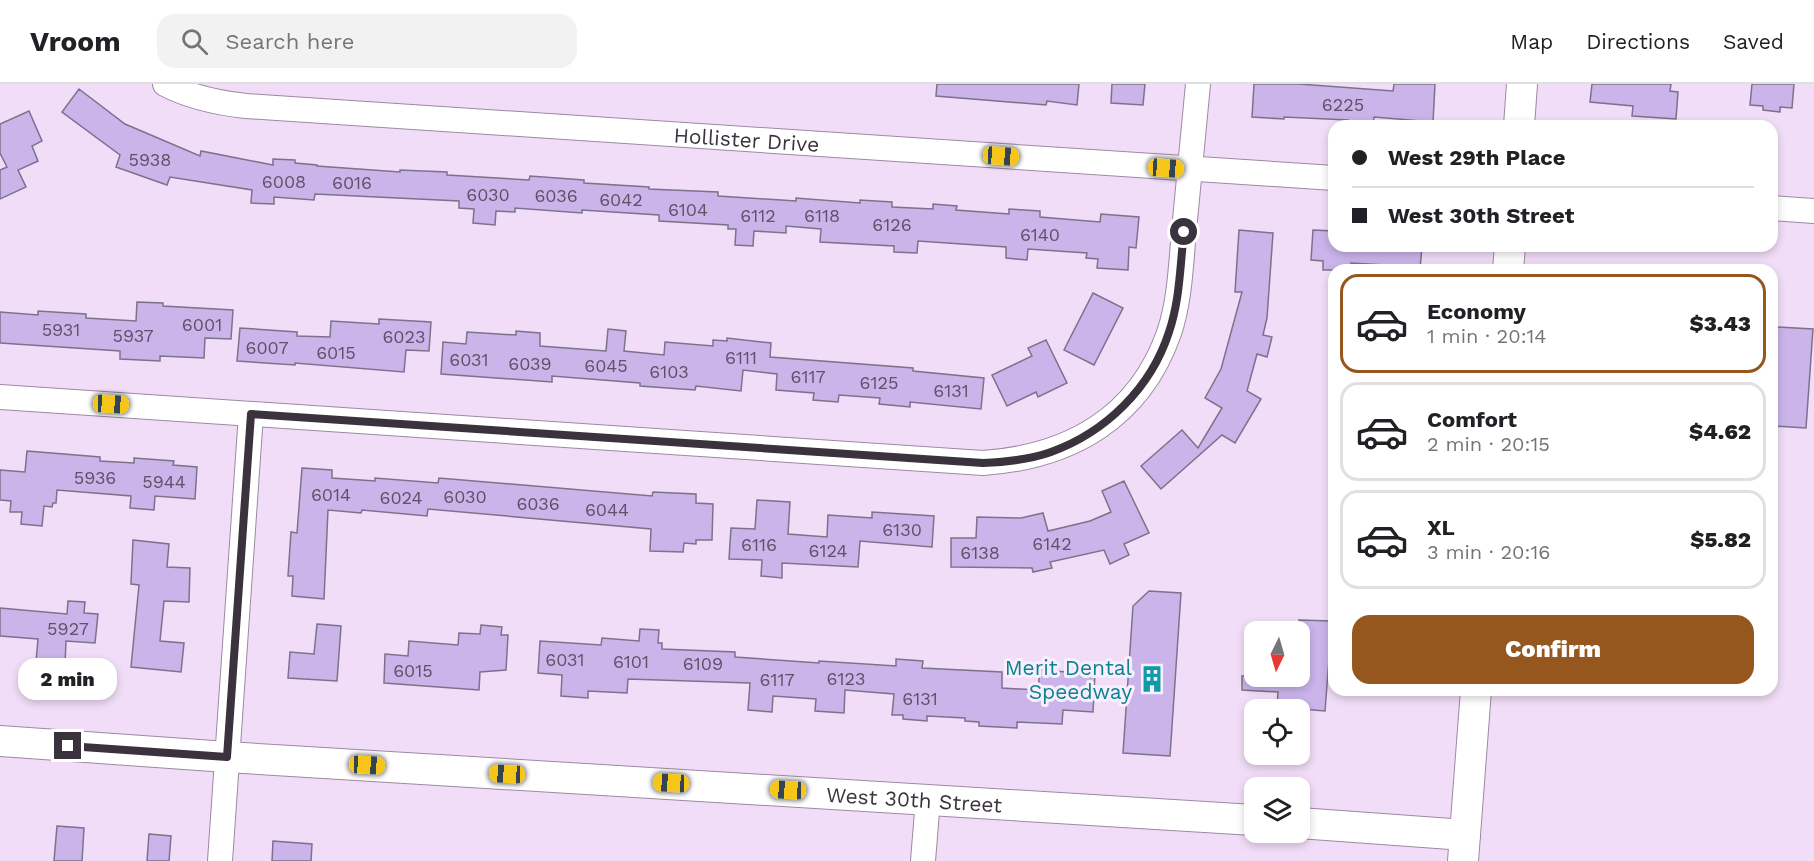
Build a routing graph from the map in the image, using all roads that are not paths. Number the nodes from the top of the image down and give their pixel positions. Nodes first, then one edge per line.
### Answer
1 (165, 84) edge
2 (1198, 84) edge
3 (1522, 84) edge
4 (1519, 120) edge
5 (1190, 169) junction
6 (1328, 178) edge
7 (1778, 208) edge
8 (1814, 211) edge
9 (0, 397) edge
10 (251, 414) junction
11 (1476, 696) edge
12 (0, 741) edge
13 (227, 757) junction
14 (928, 799) junction
15 (1244, 819) edge
16 (1310, 825) edge
17 (1464, 848) edge
18 (220, 861) edge
19 (922, 861) edge

1 - 5 street, Hollister Drive
2 - 5 street
3 - 4 street
5 - 6 street, Hollister Drive
5 - 10 street
7 - 8 street
9 - 10 street
10 - 13 street
11 - 17 street
12 - 13 street, West 30th Street
13 - 14 street, West 30th Street
13 - 18 street
14 - 15 street, West 30th Street
14 - 19 street
16 - 17 street

